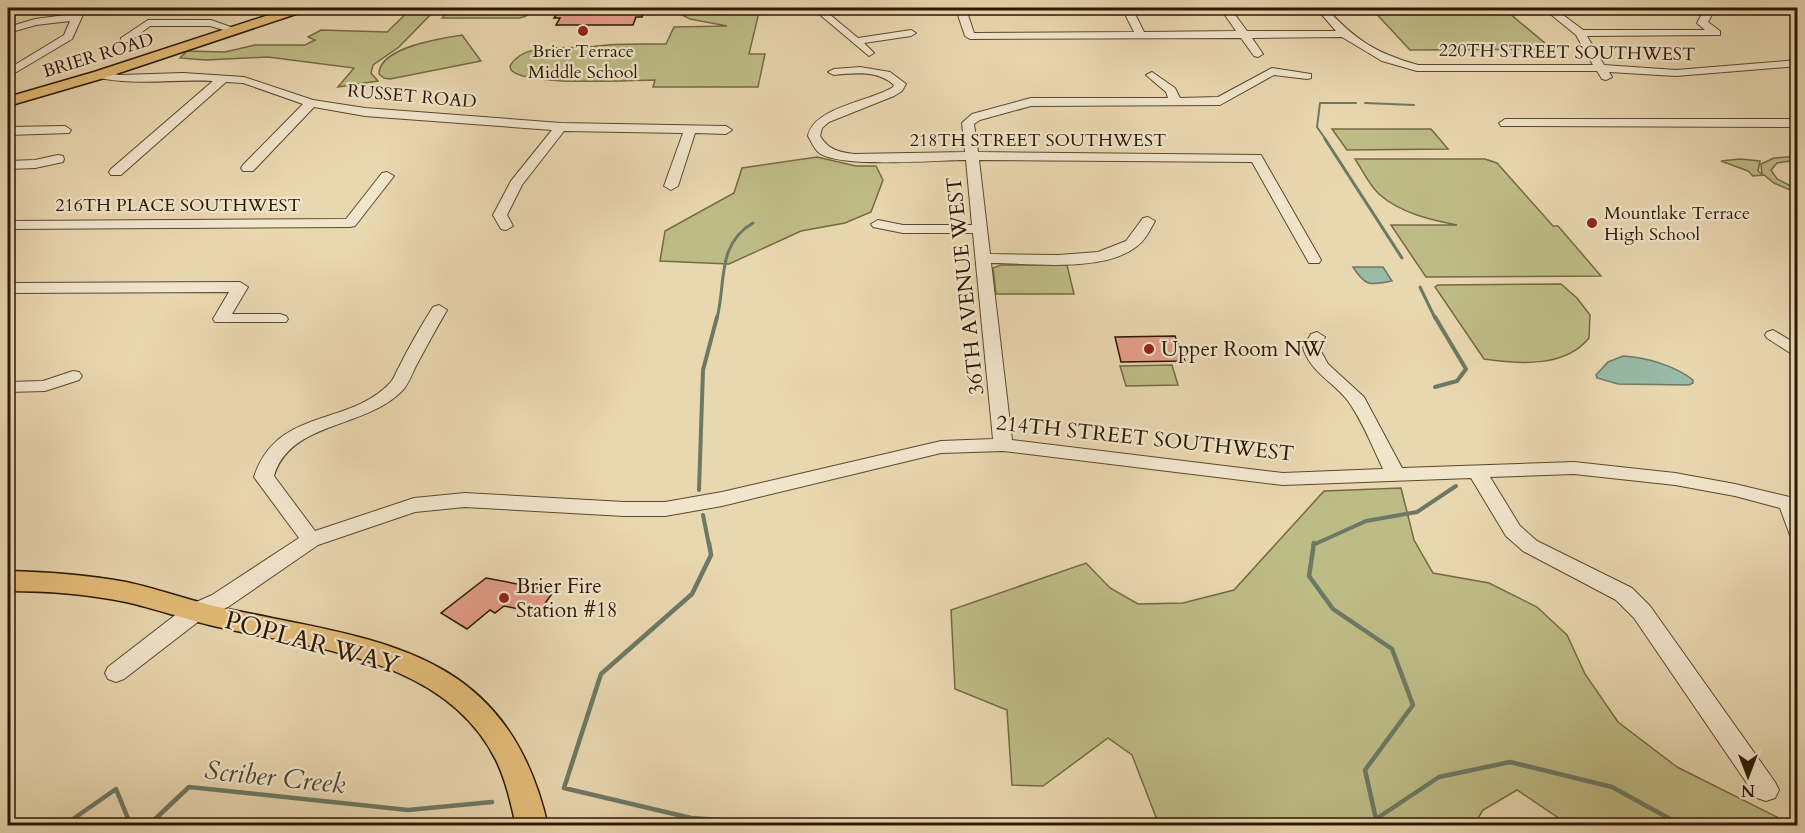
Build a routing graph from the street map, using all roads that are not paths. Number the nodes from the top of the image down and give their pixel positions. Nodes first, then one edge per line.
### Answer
1 (301, 8) edge
2 (817, 8) edge
3 (832, 8) edge
4 (968, 8) edge
5 (1127, 8) edge
6 (1225, 8) edge
7 (1321, 8) edge
8 (1548, 8) edge
9 (1704, 8) edge
10 (1790, 8) edge
11 (78, 12) edge
12 (1797, 12) edge
13 (8, 30) edge
14 (234, 30) junction
15 (911, 33) dead end
16 (1580, 33) junction
17 (1140, 34) junction
18 (1243, 34) junction
19 (1344, 34) junction
20 (125, 40) dead end
21 (858, 41) junction
22 (869, 53) dead end
23 (1258, 54) dead end
24 (1797, 63) edge
25 (1494, 68) junction
26 (1601, 68) junction
27 (1738, 68) junction
28 (834, 72) dead end
29 (8, 74) edge
30 (99, 75) junction
31 (1152, 75) dead end
32 (1306, 76) dead end
33 (224, 78) junction
34 (1760, 79) dead end
35 (1506, 80) dead end
36 (1608, 81) dead end
37 (8, 102) edge
38 (311, 103) junction
39 (1176, 103) junction
40 (1505, 123) dead end
41 (1797, 123) edge
42 (561, 127) junction
43 (690, 129) junction
44 (65, 130) dead end
45 (726, 130) dead end
46 (8, 131) edge
47 (973, 156) junction
48 (58, 159) dead end
49 (8, 165) edge
50 (248, 168) dead end
51 (116, 172) dead end
52 (387, 176) dead end
53 (672, 186) dead end
54 (1148, 221) dead end
55 (878, 224) dead end
56 (8, 225) edge
57 (506, 226) dead end
58 (980, 229) junction
59 (984, 258) junction
60 (1314, 260) dead end
61 (8, 288) edge
62 (439, 310) dead end
63 (280, 319) dead end
64 (1773, 335) dead end
65 (1317, 338) dead end
66 (1797, 352) edge
67 (73, 376) dead end
68 (8, 387) edge
69 (1003, 445) junction
70 (1478, 473) junction
71 (1396, 476) junction
72 (1793, 505) edge
73 (1797, 533) edge
74 (311, 540) junction
75 (8, 581) edge
76 (195, 612) junction
77 (116, 673) dead end
78 (1766, 790) dead end
79 (532, 825) edge

1 - 14 main road, BRIER ROAD
2 - 3 street
2 - 21 street
4 - 17 street
5 - 17 street
6 - 18 street
7 - 19 street
8 - 16 street
9 - 16 street
10 - 12 main road
11 - 13 street
11 - 29 street
14 - 20 street
14 - 30 main road, BRIER ROAD
15 - 21 street
16 - 26 street
17 - 18 street
18 - 19 street
18 - 23 street
19 - 25 street, 220TH STREET SOUTHWEST
21 - 22 street
24 - 27 street, 220TH STREET SOUTHWEST
25 - 26 street, 220TH STREET SOUTHWEST
25 - 35 street
26 - 27 street, 220TH STREET SOUTHWEST
26 - 36 street
27 - 34 street
28 - 47 street, 218TH STREET SOUTHWEST
30 - 33 street, RUSSET ROAD
30 - 37 main road, BRIER ROAD
31 - 39 street
32 - 39 street
33 - 38 street, RUSSET ROAD
33 - 51 street
38 - 42 street, RUSSET ROAD
38 - 50 street
39 - 47 street, 36TH AVENUE WEST
40 - 41 street
42 - 43 street, RUSSET ROAD
42 - 57 street
43 - 45 street, RUSSET ROAD
43 - 53 street
44 - 46 street
47 - 58 street, 36TH AVENUE WEST
47 - 60 street, 218TH STREET SOUTHWEST
48 - 49 street
52 - 56 street, 216TH PLACE SOUTHWEST
54 - 59 street
55 - 58 street
58 - 59 street, 36TH AVENUE WEST
59 - 69 street, 36TH AVENUE WEST
61 - 63 street
62 - 74 street
64 - 66 street
65 - 71 street
67 - 68 street
69 - 71 street, 214TH STREET SOUTHWEST
69 - 74 street, 214TH STREET SOUTHWEST
70 - 71 street, 214TH STREET SOUTHWEST
70 - 72 street, 214TH STREET SOUTHWEST
70 - 78 street
72 - 73 street
74 - 76 street, 214TH STREET SOUTHWEST
75 - 76 main road, POPLAR WAY
76 - 77 street, 214TH STREET SOUTHWEST
76 - 79 main road, POPLAR WAY

